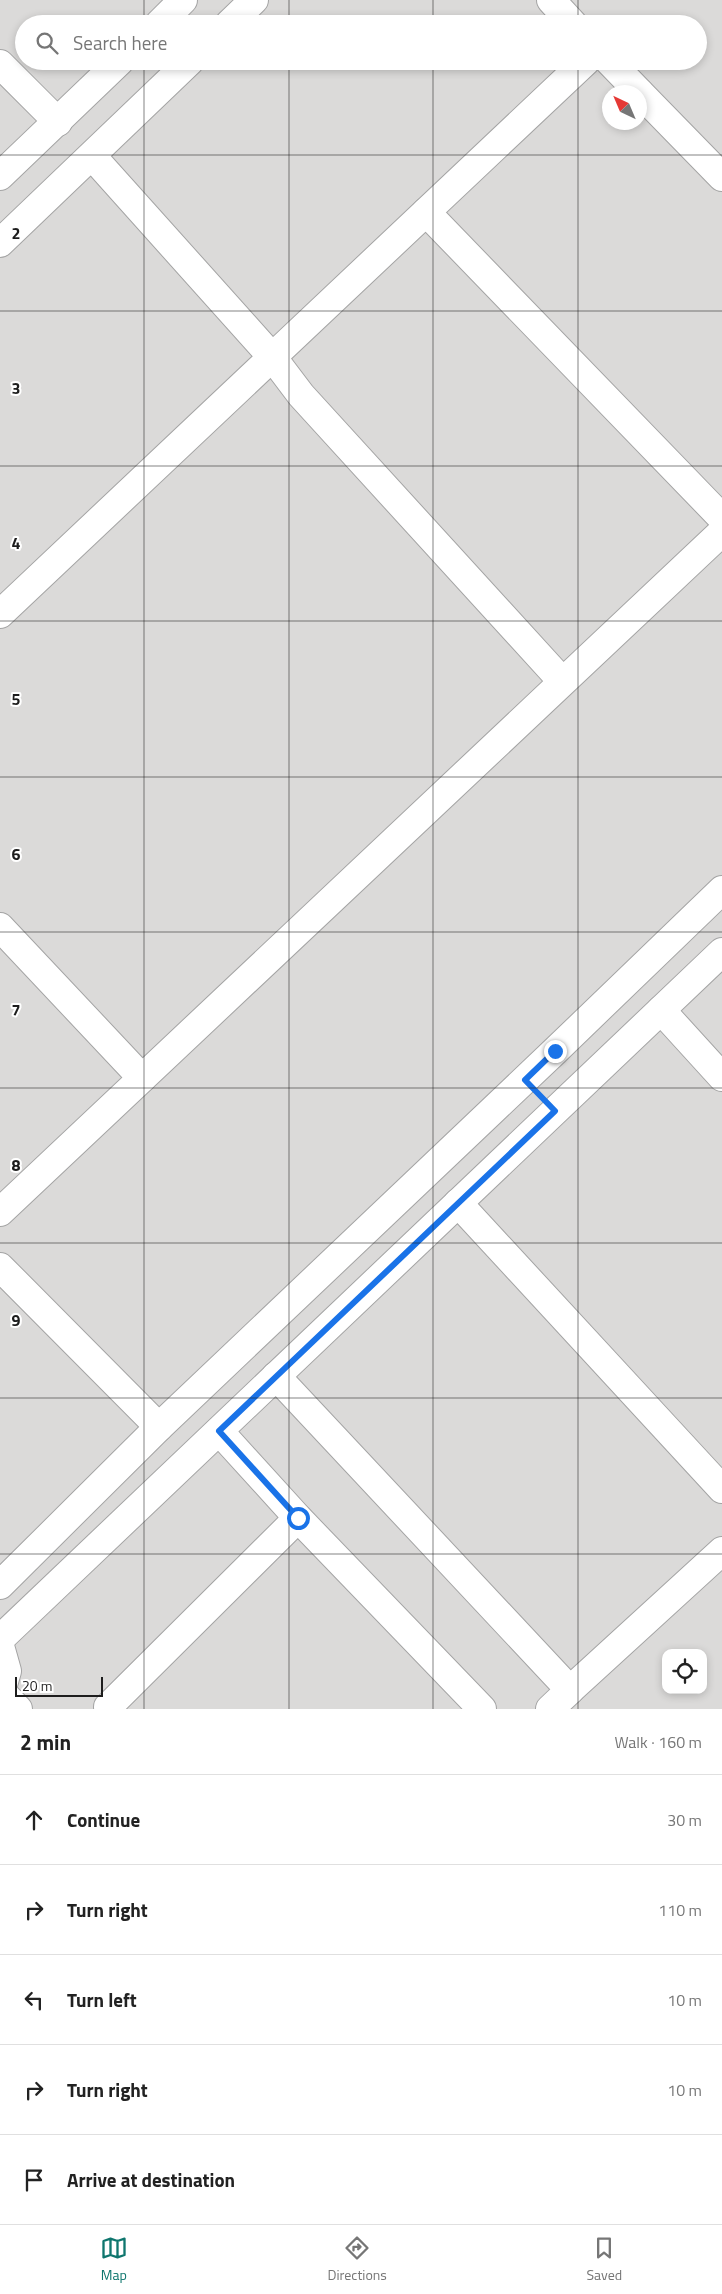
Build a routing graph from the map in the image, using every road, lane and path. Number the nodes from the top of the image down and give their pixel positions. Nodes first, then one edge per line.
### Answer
1 (184, 0) edge
2 (254, 0) edge
3 (551, 0) edge
4 (168, 15) edge
5 (238, 15) edge
6 (565, 15) edge
7 (0, 64) edge
8 (111, 70) edge
9 (181, 70) edge
10 (576, 70) edge
11 (617, 70) edge
12 (632, 85) edge
13 (647, 101) edge
14 (58, 122) junction
15 (92, 156) junction
16 (0, 176) edge
17 (722, 177) edge
18 (426, 212) junction
19 (0, 243) edge
20 (273, 358) junction
21 (722, 518) edge
22 (722, 532) edge
23 (0, 614) edge
24 (562, 681) junction
25 (722, 890) edge
26 (0, 927) edge
27 (722, 952) edge
28 (661, 1010) junction
29 (722, 1076) edge
30 (142, 1078) junction
31 (525, 1080) junction
32 (555, 1111) junction
33 (458, 1203) junction
34 (0, 1212) edge
35 (0, 1267) edge
36 (276, 1376) junction
37 (159, 1427) junction
38 (219, 1431) junction
39 (722, 1489) edge
40 (298, 1518) junction
41 (722, 1551) edge
42 (0, 1585) edge
43 (0, 1639) edge
44 (0, 1646) edge
45 (570, 1690) junction
46 (7, 1699) edge
47 (108, 1707) dead end
48 (482, 1709) edge
49 (550, 1709) edge

1 - 4 street
2 - 5 street
3 - 6 street
7 - 14 street
8 - 14 street
9 - 15 street
10 - 18 street
11 - 12 street
13 - 17 street
14 - 16 street
15 - 19 street
15 - 20 street
18 - 20 street
18 - 21 street
20 - 23 street
20 - 24 street
22 - 24 street
24 - 30 street
25 - 31 street
26 - 30 street
27 - 28 street
28 - 29 street
28 - 32 street
30 - 34 street
31 - 32 street
31 - 37 street
32 - 33 street
33 - 36 street
33 - 39 street
35 - 37 street
36 - 38 street
36 - 45 street
37 - 42 street
38 - 40 street
38 - 43 street
40 - 47 street
40 - 48 street
41 - 45 street
44 - 46 street
45 - 49 street

